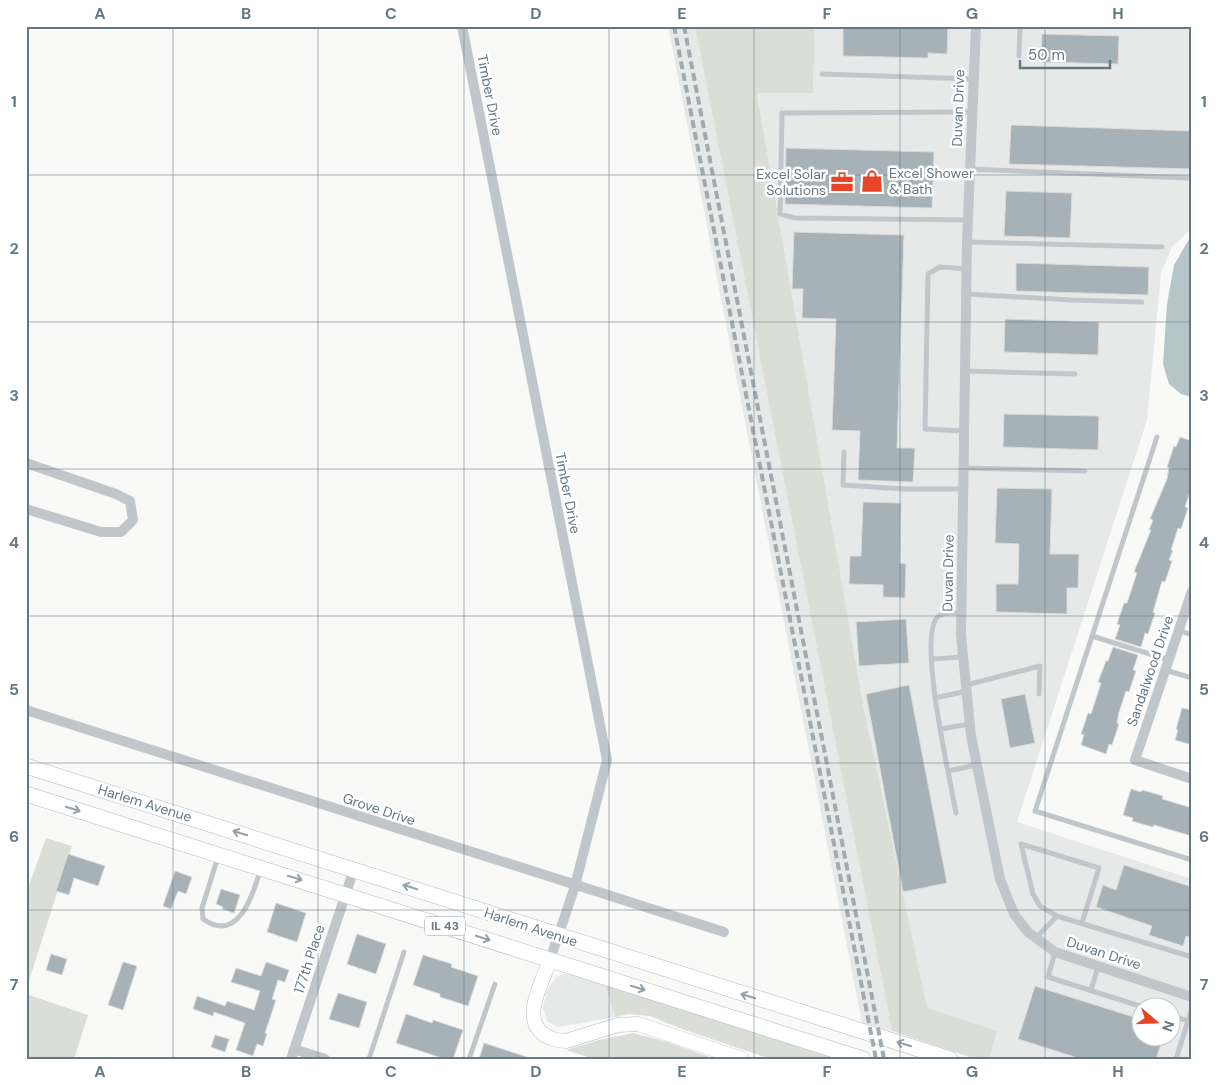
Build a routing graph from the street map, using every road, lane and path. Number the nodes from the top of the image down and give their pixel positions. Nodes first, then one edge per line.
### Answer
1 (462, 26) edge
2 (976, 26) edge
3 (1020, 26) edge
4 (1019, 56) dead end
5 (822, 74) dead end
6 (973, 78) junction
7 (972, 112) junction
8 (970, 170) junction
9 (1189, 178) dead end
10 (968, 220) junction
11 (967, 242) junction
12 (1162, 247) dead end
13 (967, 269) junction
14 (966, 294) junction
15 (1142, 302) dead end
16 (965, 371) junction
17 (1075, 374) dead end
18 (964, 431) junction
19 (1157, 437) dead end
20 (844, 452) dead end
21 (26, 463) edge
22 (964, 468) junction
23 (1085, 471) dead end
24 (963, 489) junction
25 (26, 509) edge
26 (1192, 591) edge
27 (962, 613) junction
28 (1178, 630) junction
29 (1192, 635) edge
30 (1092, 636) junction
31 (964, 657) junction
32 (932, 659) junction
33 (1167, 665) junction
34 (1192, 678) edge
35 (967, 688) junction
36 (1039, 694) dead end
37 (935, 698) junction
38 (26, 710) edge
39 (970, 724) junction
40 (941, 729) junction
41 (977, 764) junction
42 (26, 766) edge
43 (948, 770) junction
44 (1192, 779) edge
45 (26, 794) edge
46 (148, 804) junction
47 (956, 813) dead end
48 (140, 830) junction
49 (219, 854) junction
50 (1192, 860) edge
51 (261, 868) junction
52 (354, 869) junction
53 (575, 886) junction
54 (345, 894) junction
55 (1057, 916) junction
56 (1082, 924) junction
57 (724, 932) dead end
58 (558, 936) junction
59 (1036, 938) junction
60 (404, 952) dead end
61 (1055, 952) junction
62 (1192, 957) edge
63 (550, 960) junction
64 (1098, 966) junction
65 (495, 984) dead end
66 (1091, 990) junction
67 (1192, 997) edge
68 (1130, 1003) edge
69 (1192, 1008) edge
70 (1180, 1018) edge
71 (1188, 1021) junction
72 (293, 1054) edge
73 (326, 1059) edge
74 (369, 1059) edge
75 (469, 1059) edge
76 (742, 1059) edge
77 (863, 1059) edge
78 (950, 1059) edge
79 (1176, 1059) edge

1 - 53 street, Timber Drive
2 - 6 street, Duvan Drive
3 - 4 lane
5 - 6 lane
6 - 7 street, Duvan Drive
7 - 8 street, Duvan Drive
7 - 10 lane
8 - 9 lane
8 - 10 street, Duvan Drive
10 - 11 street, Duvan Drive
11 - 12 lane
11 - 13 street, Duvan Drive
13 - 14 street, Duvan Drive
13 - 18 lane
14 - 15 lane
14 - 16 street, Duvan Drive
16 - 17 lane
16 - 18 street, Duvan Drive
18 - 22 street, Duvan Drive
19 - 30 lane
20 - 24 lane
21 - 25 street
22 - 23 lane
22 - 24 street, Duvan Drive
24 - 27 street, Duvan Drive
26 - 28 street, Sandalwood Drive
27 - 31 street, Duvan Drive
27 - 32 lane
28 - 29 lane
28 - 33 street, Sandalwood Drive
30 - 33 lane
30 - 50 lane
31 - 32 lane
31 - 35 street, Duvan Drive
32 - 37 lane
33 - 34 lane
33 - 44 street, Sandalwood Drive
35 - 36 lane
35 - 37 lane
35 - 39 street, Duvan Drive
37 - 40 lane
38 - 53 street, Grove Drive
39 - 40 lane
39 - 41 street, Duvan Drive
40 - 43 lane
41 - 43 lane
41 - 59 street, Duvan Drive
42 - 46 main road, Harlem Avenue / IL 43
43 - 47 lane
45 -> 48 main road, Harlem Avenue / IL 43
46 - 48 main road
52 -> 46 main road, Harlem Avenue / IL 43
48 - 49 main road, Harlem Avenue / IL 43
49 - 51 main road, Harlem Avenue / IL 43
49 - 51 lane
51 -> 54 main road, Harlem Avenue / IL 43
52 - 54 street, 177th Place
58 -> 52 main road, Harlem Avenue / IL 43
53 - 57 street, Grove Drive
53 - 58 street, Timber Drive
54 -> 63 main road, Harlem Avenue / IL 43
54 - 72 street, 177th Place
55 - 56 lane
55 - 56 lane
55 - 59 lane
56 - 62 lane
58 - 63 street, Timber Drive
78 -> 58 main road, Harlem Avenue / IL 43
59 - 61 street, Duvan Drive
60 - 74 lane
61 - 64 street, Duvan Drive
61 - 66 lane
63 - 76 street
63 -> 77 main road, Harlem Avenue / IL 43
64 - 66 lane
64 - 67 street, Duvan Drive
65 - 75 lane
66 - 68 lane
69 - 71 lane
70 - 71 lane
71 - 79 lane
72 - 73 street

